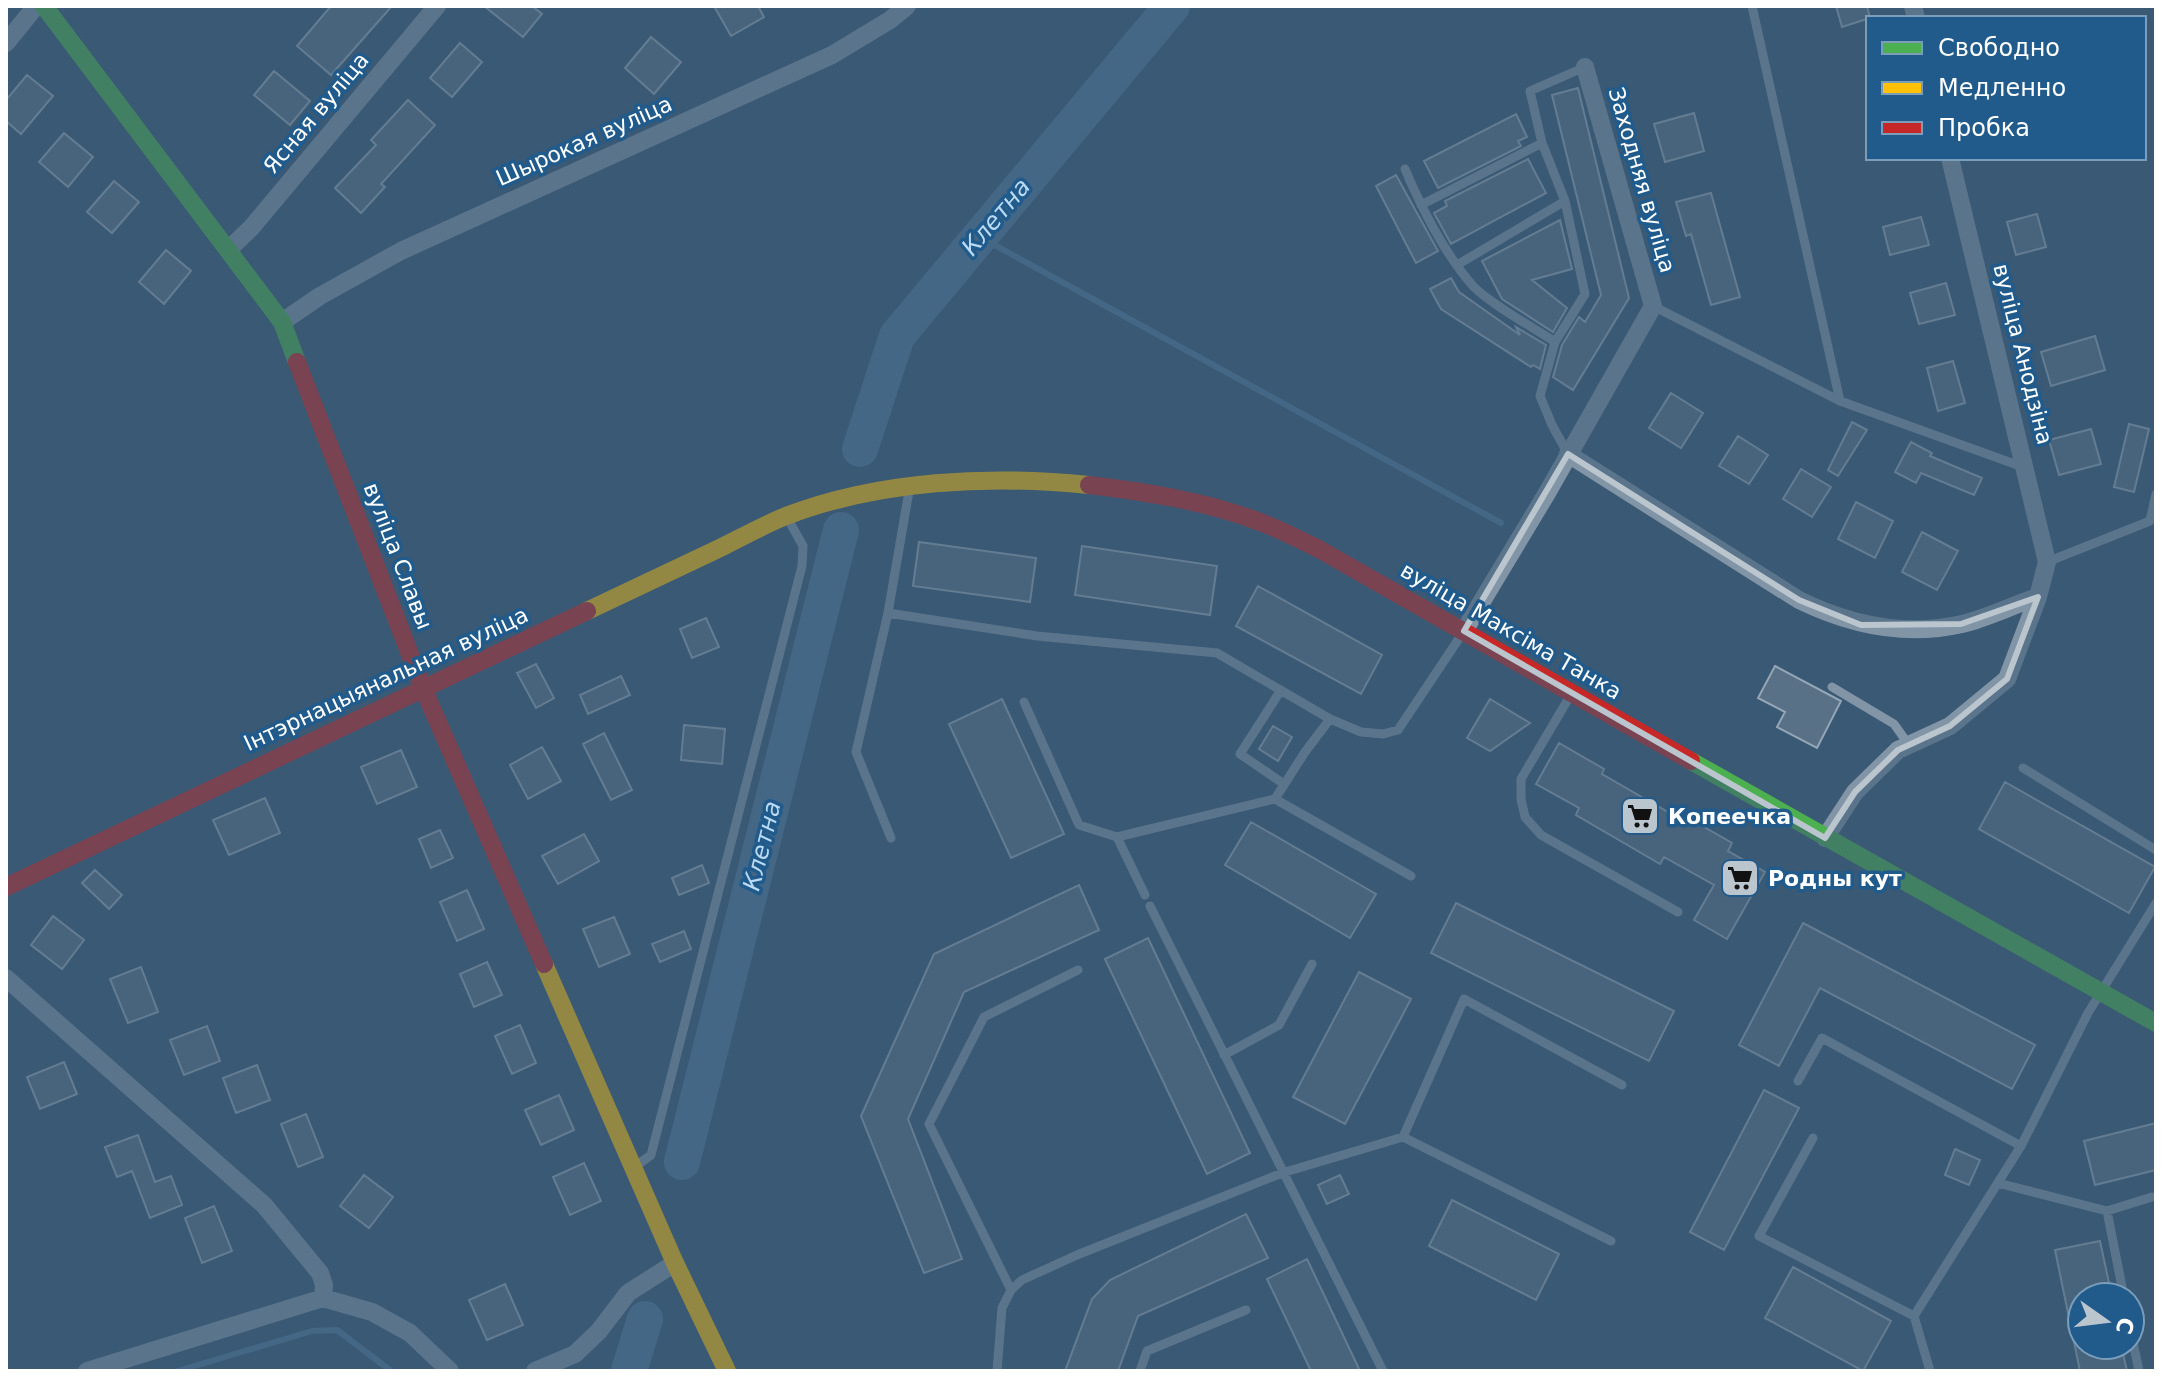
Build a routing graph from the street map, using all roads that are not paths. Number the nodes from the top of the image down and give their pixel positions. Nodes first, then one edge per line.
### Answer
1 (36, 6) edge
2 (44, 6) edge
3 (437, 6) edge
4 (907, 6) edge
5 (1752, 6) edge
6 (6, 43) edge
7 (1585, 67) joint
8 (1542, 143) junction
9 (1950, 160) edge
10 (1405, 169) dead end
11 (1565, 201) junction
12 (1421, 205) junction
13 (229, 249) junction
14 (1457, 265) junction
15 (1653, 306) junction
16 (282, 322) junction
17 (1555, 342) junction
18 (1840, 401) junction
19 (1568, 454) junction
20 (2026, 468) junction
21 (910, 488) junction
22 (2156, 494) edge
23 (787, 516) junction
24 (2154, 524) edge
25 (2047, 562) junction
26 (2038, 597) junction
27 (888, 613) junction
28 (1464, 631) junction
29 (1832, 687) dead end
30 (423, 688) junction
31 (1281, 690) junction
32 (1572, 693) junction
33 (1024, 702) dead end
34 (1330, 719) junction
35 (1909, 745) junction
36 (2023, 768) dead end
37 (1284, 784) junction
38 (1275, 799) junction
39 (1117, 837) junction
40 (891, 838) dead end
41 (1825, 838) junction
42 (2156, 850) edge
43 (1411, 876) dead end
44 (6, 887) edge
45 (1145, 895) dead end
46 (2156, 903) edge
47 (1150, 906) dead end
48 (1678, 912) dead end
49 (1312, 964) dead end
50 (1078, 970) dead end
51 (6, 978) edge
52 (2102, 991) junction
53 (2156, 1023) edge
54 (1224, 1055) junction
55 (1798, 1081) dead end
56 (1622, 1085) dead end
57 (1403, 1137) junction
58 (1813, 1138) dead end
59 (2021, 1146) junction
60 (633, 1168) junction
61 (1282, 1173) junction
62 (1998, 1183) junction
63 (2152, 1197) dead end
64 (2107, 1211) junction
65 (1611, 1241) dead end
66 (675, 1263) junction
67 (2121, 1281) edge
68 (1011, 1290) junction
69 (323, 1298) junction
70 (1246, 1310) dead end
71 (1914, 1316) junction
72 (87, 1371) edge
73 (450, 1371) edge
74 (535, 1371) edge
75 (727, 1371) edge
76 (997, 1371) edge
77 (1140, 1371) edge
78 (1383, 1371) edge
79 (1930, 1371) edge

1 - 6 street
2 - 13 street, вуліца Славы
3 - 13 street, Ясная вуліца
4 - 16 street, Шырокая вуліца
5 - 18 lane
7 - 8 lane
7 - 15 street, Заходняя вуліца
8 - 11 lane
8 - 12 lane
9 - 20 street, вуліца Анодзіна
10 - 12 lane
11 - 14 lane
11 - 17 lane
12 - 14 lane
13 - 16 street, вуліца Славы
14 - 17 lane
15 - 18 lane
15 - 19 street
16 - 30 street, вуліца Славы
17 - 19 lane
18 - 20 lane
19 - 26 street
19 - 28 street
20 - 25 street, вуліца Анодзіна
21 - 23 street, вуліца Максіма Танка
21 - 27 lane
21 - 28 street, вуліца Максіма Танка
22 - 24 lane
23 - 30 street, Інтэрнацыянальная вуліца
23 - 60 lane
24 - 25 lane
25 - 26 street
26 - 35 street
27 - 31 lane
27 - 40 lane
28 - 32 street, вуліца Максіма Танка
28 - 34 lane
29 - 35 lane
30 - 44 street, Інтэрнацыянальная вуліца
30 - 60 street, вуліца Славы
31 - 34 lane
31 - 37 lane
32 - 41 street, вуліца Максіма Танка
32 - 48 lane
33 - 39 lane
34 - 37 lane
35 - 41 street
36 - 42 lane
37 - 38 lane
38 - 39 lane
38 - 43 lane
39 - 45 lane
41 - 52 street, вуліца Максіма Танка
46 - 52 lane
47 - 54 lane
49 - 54 lane
50 - 68 lane
51 - 69 street
52 - 53 street, вуліца Максіма Танка
52 - 59 lane
54 - 61 lane
55 - 59 lane
56 - 57 lane
57 - 61 lane
57 - 65 lane
58 - 71 lane
59 - 62 lane
60 - 66 street, вуліца Славы
61 - 68 lane
61 - 78 lane
62 - 64 lane
62 - 71 lane
63 - 64 lane
64 - 67 lane
66 - 74 street
66 - 75 street, вуліца Славы
68 - 76 lane
69 - 72 street
69 - 73 street
70 - 77 lane
71 - 79 lane

